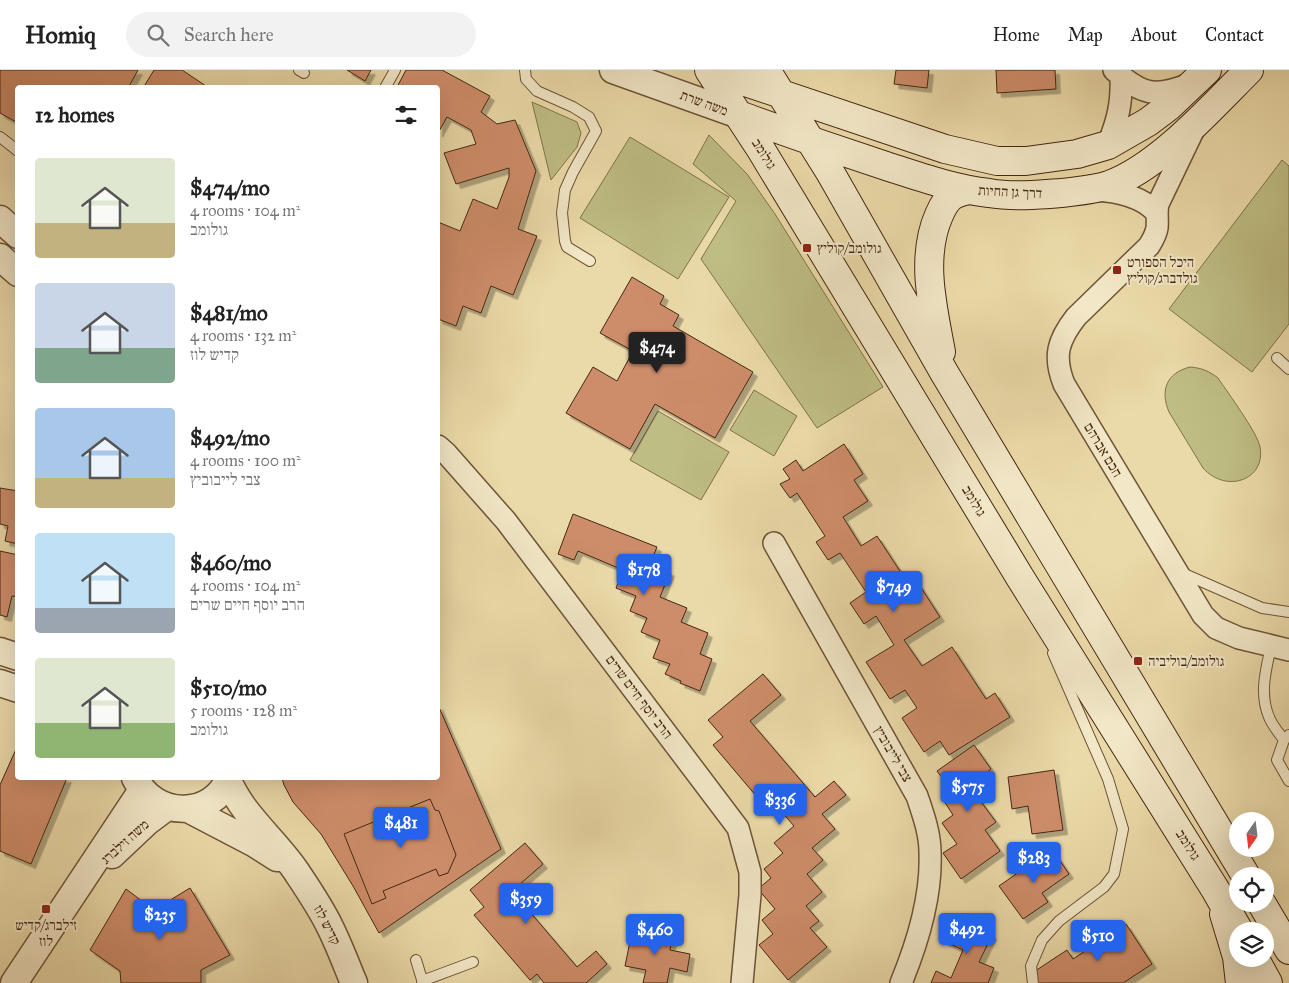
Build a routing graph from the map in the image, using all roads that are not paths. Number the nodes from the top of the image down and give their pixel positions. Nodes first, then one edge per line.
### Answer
1 (395, 70) edge
2 (525, 70) edge
3 (613, 70) edge
4 (709, 70) edge
5 (766, 70) edge
6 (1249, 70) edge
7 (1118, 73) edge
8 (1200, 76) edge
9 (387, 85) edge
10 (780, 93) junction
11 (739, 116) junction
12 (1197, 122) junction
13 (0, 137) edge
14 (810, 141) junction
15 (1108, 145) junction
16 (15, 149) edge
17 (970, 190) junction
18 (1088, 190) junction
19 (1156, 212) junction
20 (0, 219) edge
21 (15, 233) edge
22 (0, 258) edge
23 (590, 261) dead end
24 (15, 271) edge
25 (1277, 358) dead end
26 (1289, 369) edge
27 (945, 374) junction
28 (440, 448) edge
29 (774, 543) dead end
30 (1175, 570) junction
31 (1021, 579) junction
32 (1289, 612) edge
33 (1280, 648) edge
34 (0, 651) edge
35 (15, 656) edge
36 (0, 684) edge
37 (15, 688) edge
38 (1287, 738) edge
39 (227, 780) edge
40 (228, 780) edge
41 (1289, 781) edge
42 (139, 784) edge
43 (177, 808) junction
44 (1241, 867) edge
45 (296, 870) junction
46 (84, 877) junction
47 (1215, 889) junction
48 (1274, 906) edge
49 (1267, 912) edge
50 (1289, 919) edge
51 (1234, 922) edge
52 (1289, 950) edge
53 (416, 960) dead end
54 (473, 962) dead end
55 (1259, 967) edge
56 (423, 982) edge
57 (14, 983) edge
58 (354, 983) edge
59 (742, 983) edge
60 (901, 983) edge
61 (1033, 983) edge
62 (1240, 983) edge
63 (1268, 983) edge

1 - 9 lane
2 - 23 lane
3 - 11 street, משה שרת
4 - 10 main road
4 - 11 main road, גולומב
5 - 10 main road
6 - 12 main road, דרך גן החיות
7 - 8 street
7 - 15 street
8 - 15 main road
10 - 14 main road
10 - 15 main road
11 - 14 main road, דרך גן החיות
11 - 31 main road, גולומב
12 - 18 main road, דרך גן החיות
12 - 19 street, חכם אברהם
13 - 16 lane
14 - 17 main road, דרך גן החיות
14 - 27 main road
17 - 18 main road, דרך גן החיות
17 - 27 main road
18 - 19 street
19 - 30 street, חכם אברהם
20 - 21 street
22 - 24 street
25 - 26 lane
27 - 44 main road
28 - 59 street, הרב יוסף חיים שרים
29 - 60 street, צבי לייבוביץ
30 - 32 lane
30 - 33 street, חכם אברהם
31 - 47 main road, גולומב
31 - 61 lane
33 - 38 lane
34 - 35 street
36 - 37 street
38 - 41 lane
39 - 43 street, משה זילברג
40 - 45 street, קדיש לוז
42 - 43 street, קדיש לוז
42 - 46 street, משה זילברג
43 - 45 street, קדיש לוז
43 - 46 street, משה זילברג
45 - 58 street, קדיש לוז
46 - 57 street, משה זילברג
47 - 51 main road, גולומב
47 - 62 main road
48 - 50 main road
49 - 52 main road
53 - 56 lane
54 - 56 lane
55 - 63 main road

